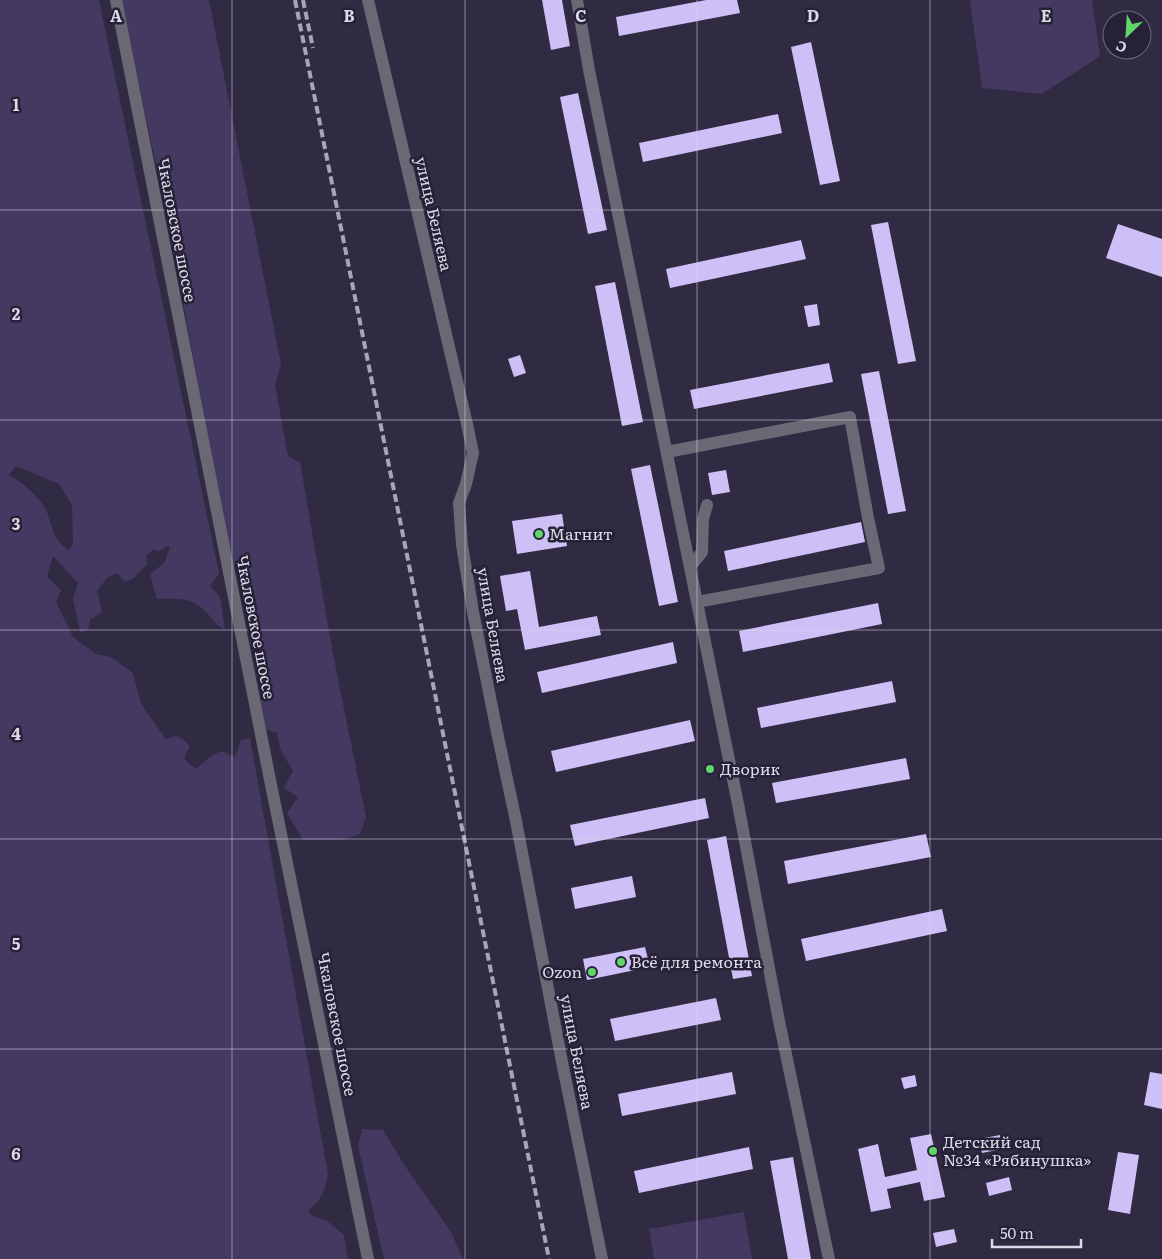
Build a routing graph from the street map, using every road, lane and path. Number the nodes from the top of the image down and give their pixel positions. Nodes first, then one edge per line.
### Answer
1 (116, 0) edge
2 (368, 0) edge
3 (576, 0) edge
4 (667, 452) junction
5 (707, 505) dead end
6 (690, 567) junction
7 (697, 602) junction
8 (368, 1259) edge
9 (602, 1259) edge
10 (828, 1259) edge

1 - 8 street, Чкаловское шоссе
2 - 9 street, улица Беляева
3 - 4 street
4 - 6 street
4 - 7 street
5 - 6 street
6 - 7 street
7 - 10 street

